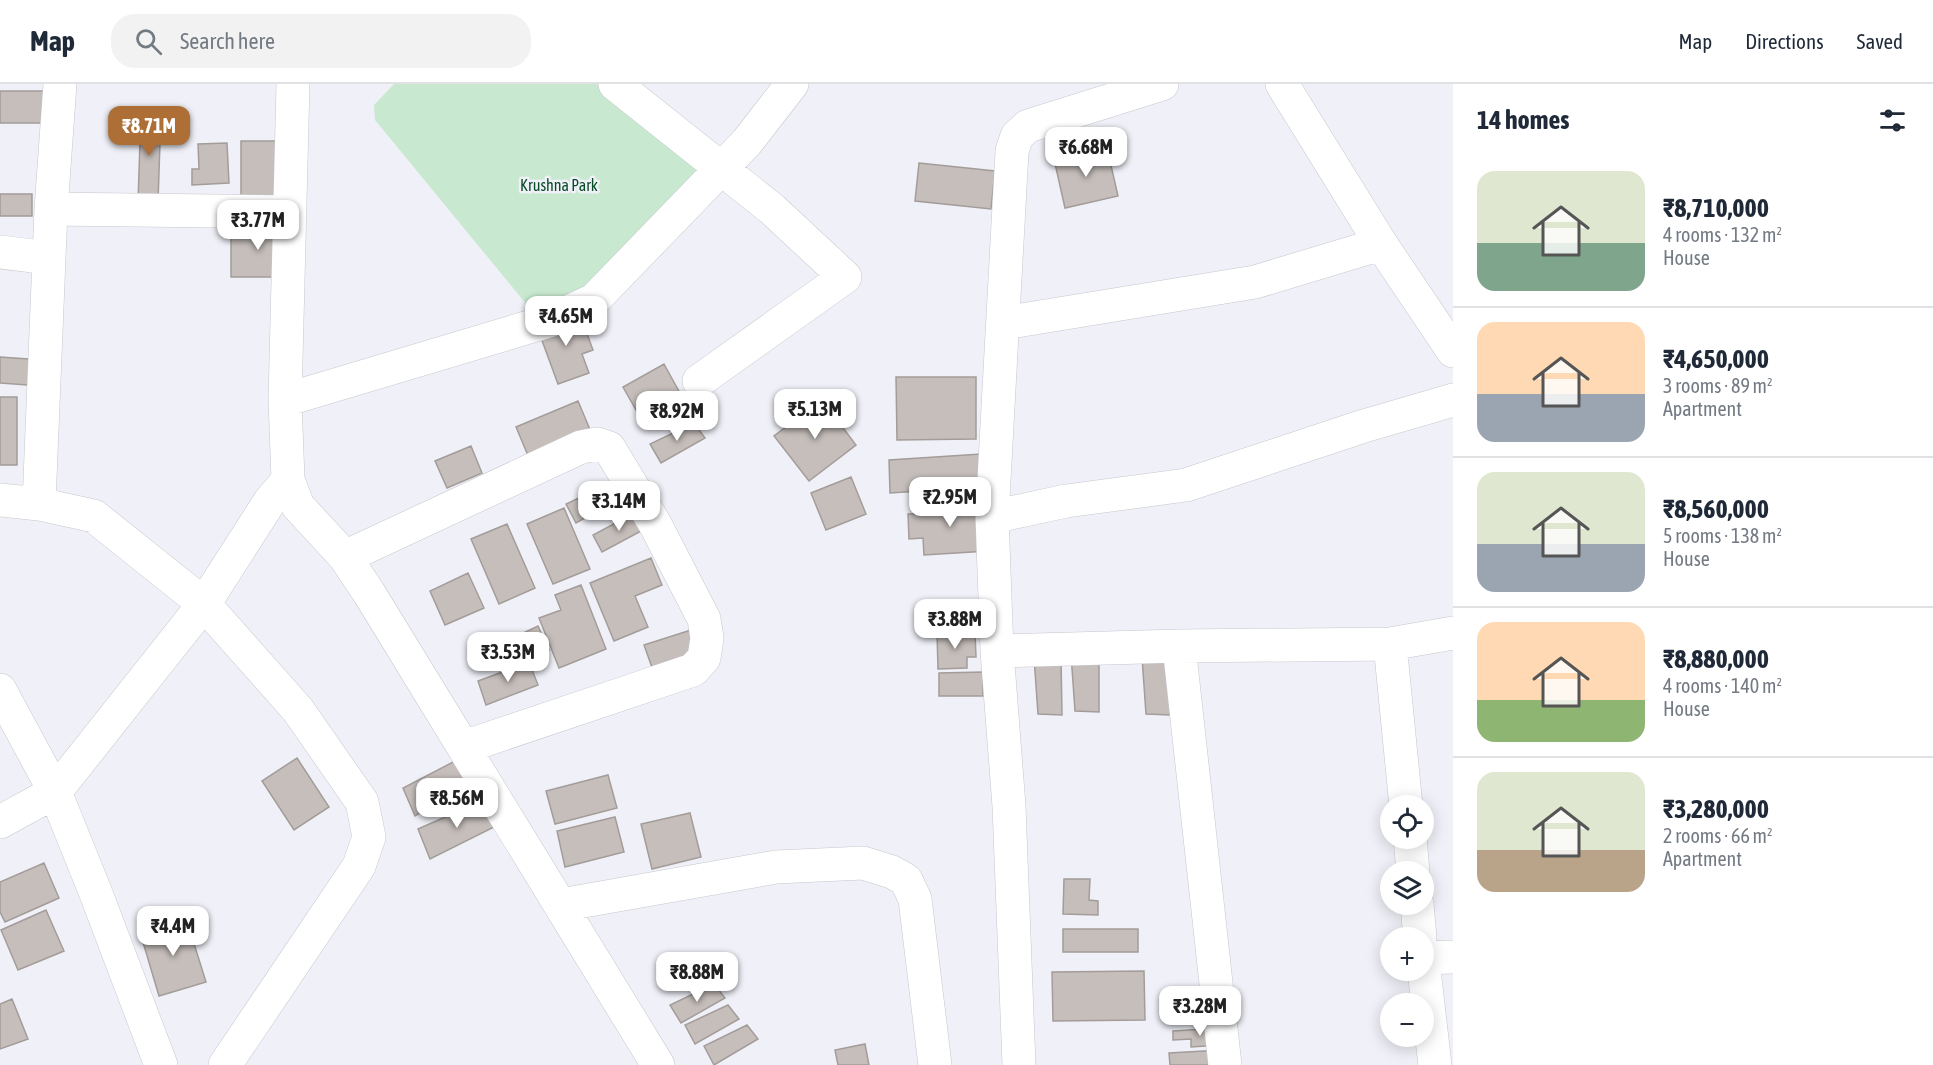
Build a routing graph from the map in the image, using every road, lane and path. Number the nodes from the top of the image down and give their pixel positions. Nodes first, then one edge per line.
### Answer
1 (60, 84) edge
2 (293, 84) edge
3 (615, 84) edge
4 (792, 84) edge
5 (1162, 84) edge
6 (1282, 84) edge
7 (722, 169) junction
8 (51, 209) junction
9 (290, 212) junction
10 (1381, 244) junction
11 (0, 252) edge
12 (49, 258) junction
13 (1004, 323) junction
14 (1453, 351) edge
15 (699, 381) dead end
16 (285, 400) junction
17 (1453, 400) edge
18 (288, 480) junction
19 (0, 500) edge
20 (39, 504) junction
21 (992, 517) junction
22 (345, 557) junction
23 (204, 604) junction
24 (1453, 633) edge
25 (1390, 644) junction
26 (1179, 646) junction
27 (997, 651) junction
28 (0, 690) edge
29 (464, 747) junction
30 (55, 792) junction
31 (1405, 795) edge
32 (0, 822) edge
33 (561, 904) junction
34 (1453, 957) edge
35 (1434, 958) edge
36 (1425, 981) edge
37 (161, 1065) edge
38 (225, 1065) edge
39 (658, 1065) edge
40 (935, 1065) edge
41 (1019, 1065) edge
42 (1225, 1065) edge
43 (1435, 1065) edge

1 - 8 street
2 - 9 street
3 - 7 street
4 - 7 street
5 - 13 street
6 - 10 street
7 - 15 street
7 - 16 street
8 - 9 street
8 - 12 street
9 - 16 street
10 - 13 street
10 - 14 street
11 - 12 street
12 - 20 street
13 - 21 street
16 - 18 street
17 - 21 street
18 - 22 street
18 - 23 street
19 - 20 street
20 - 23 street
21 - 27 street
22 - 29 street
22 - 29 street
23 - 30 street
23 - 38 street
24 - 25 street
25 - 26 street
25 - 31 street
26 - 27 street
26 - 42 street
27 - 41 street
28 - 30 street
29 - 33 street
30 - 32 street
30 - 37 street
33 - 39 street
33 - 40 street
34 - 35 street
36 - 43 street

